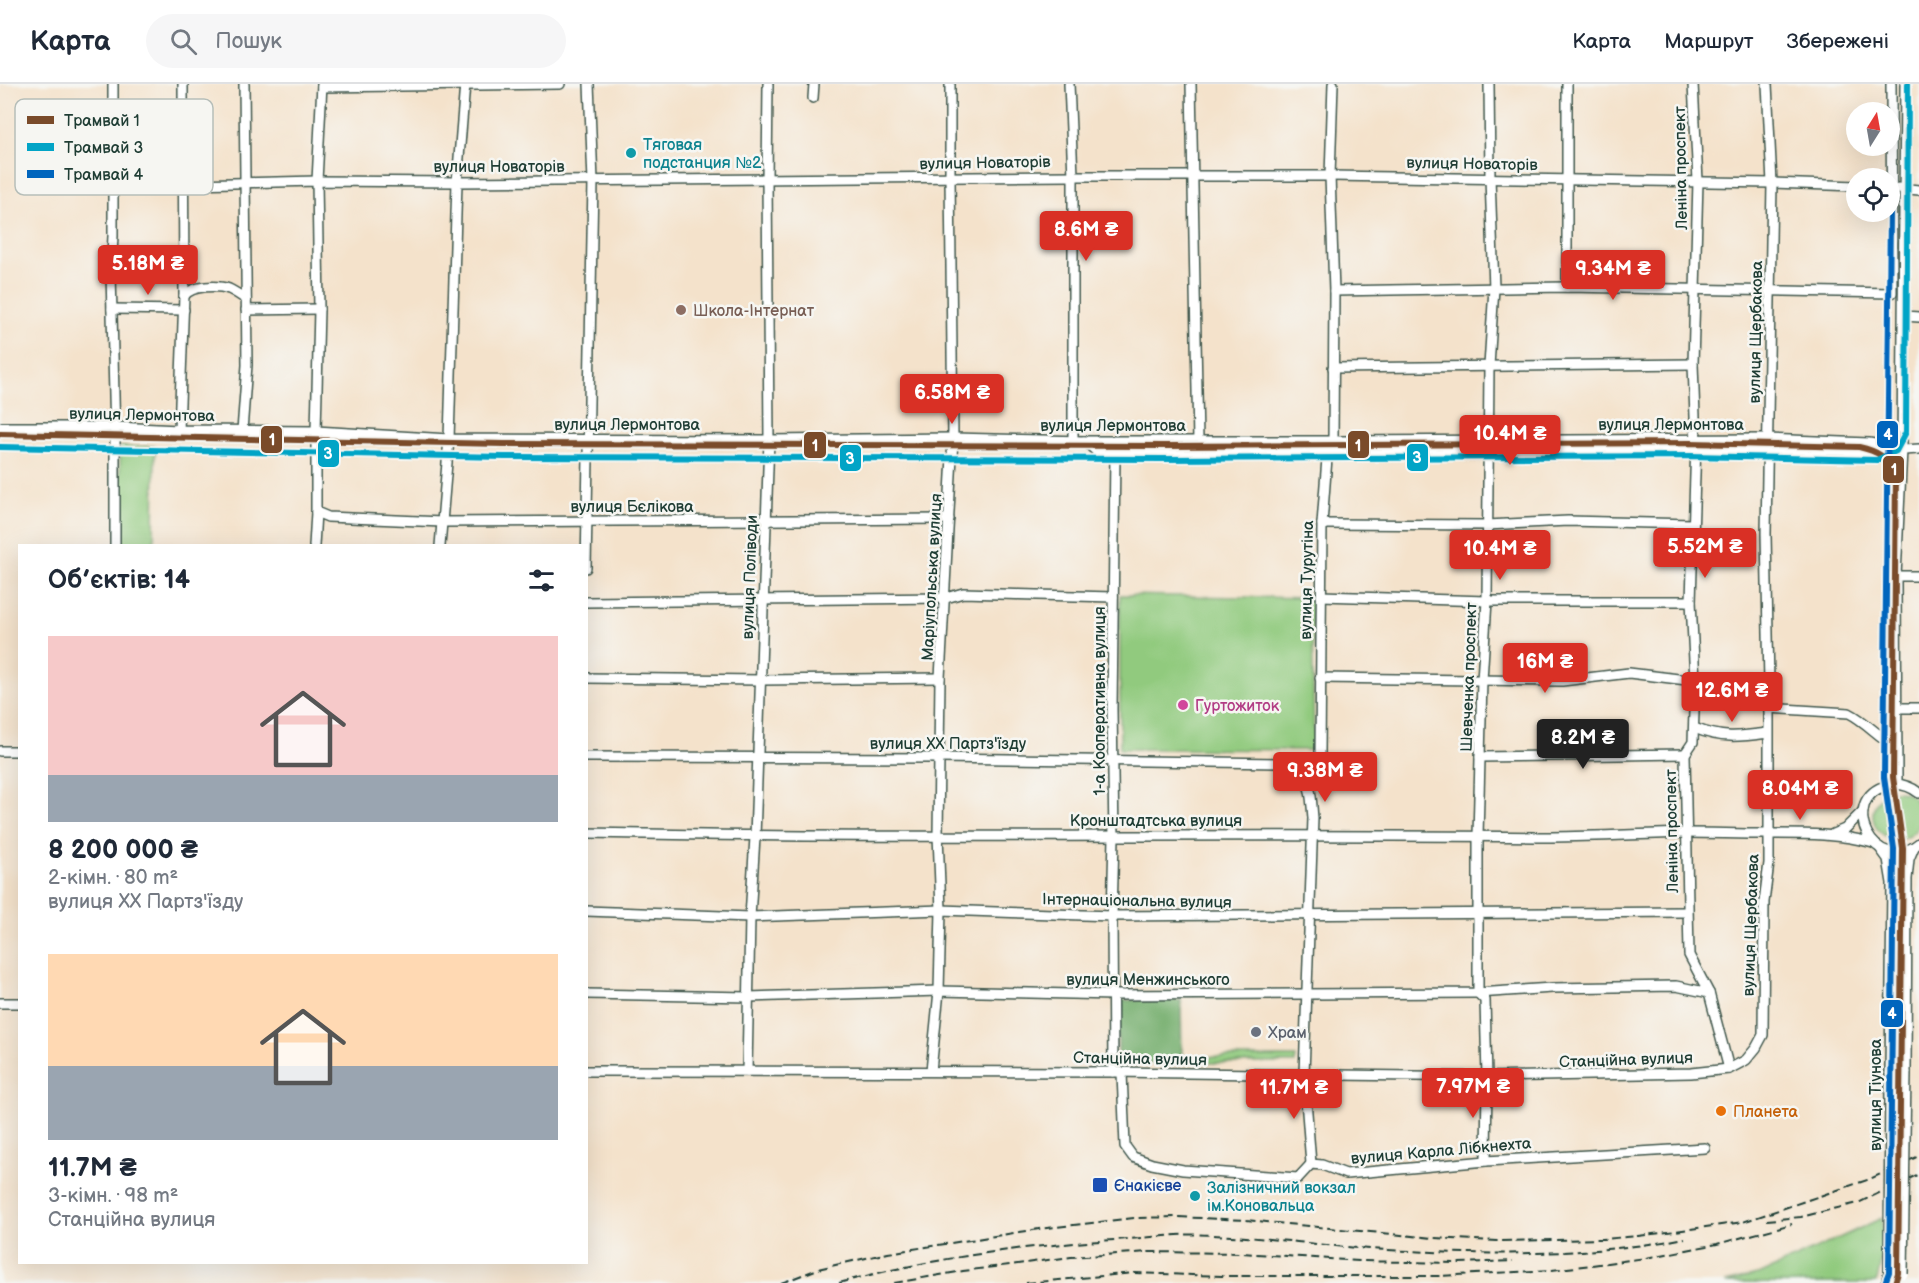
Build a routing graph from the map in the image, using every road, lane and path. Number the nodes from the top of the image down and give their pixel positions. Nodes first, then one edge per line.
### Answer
1 (113, 84) edge
2 (183, 84) edge
3 (244, 84) edge
4 (465, 84) edge
5 (560, 84) edge
6 (589, 84) edge
7 (768, 84) edge
8 (814, 84) edge
9 (950, 84) edge
10 (1069, 84) edge
11 (1191, 84) edge
12 (1333, 84) edge
13 (1489, 84) edge
14 (1567, 84) edge
15 (1693, 84) edge
16 (1767, 84) edge
17 (1891, 84) edge
18 (1905, 84) edge
19 (322, 85) edge
20 (813, 98) dead end
21 (113, 99) edge
22 (183, 99) edge
23 (1891, 168) edge
24 (1073, 176) junction
25 (1330, 176) junction
26 (1191, 177) junction
27 (950, 178) junction
28 (1490, 178) junction
29 (767, 179) junction
30 (1568, 180) junction
31 (317, 181) junction
32 (592, 181) junction
33 (457, 182) junction
34 (1698, 182) junction
35 (1772, 183) junction
36 (213, 184) edge
37 (245, 184) junction
38 (1846, 186) edge
39 (1900, 189) edge
40 (1904, 189) junction
41 (1919, 190) edge
42 (114, 195) edge
43 (184, 195) edge
44 (1891, 222) edge
45 (1567, 287) junction
46 (1494, 288) junction
47 (1696, 288) junction
48 (1771, 290) junction
49 (1334, 291) junction
50 (184, 296) junction
51 (246, 299) junction
52 (112, 309) junction
53 (319, 309) junction
54 (184, 310) junction
55 (246, 310) junction
56 (1904, 316) junction
57 (1919, 317) edge
58 (1694, 364) junction
59 (1490, 366) junction
60 (1333, 368) junction
61 (0, 427) edge
62 (115, 427) junction
63 (179, 430) junction
64 (242, 431) junction
65 (316, 431) junction
66 (588, 438) junction
67 (953, 438) junction
68 (449, 439) junction
69 (1695, 439) junction
70 (769, 440) junction
71 (1488, 440) junction
72 (1767, 440) junction
73 (1073, 441) junction
74 (1084, 441) junction
75 (1198, 441) junction
76 (1333, 441) junction
77 (1902, 449) junction
78 (1919, 449) edge
79 (1488, 452) junction
80 (1695, 452) junction
81 (1327, 453) junction
82 (1767, 453) junction
83 (1115, 454) junction
84 (316, 512) junction
85 (949, 519) junction
86 (766, 520) junction
87 (442, 522) junction
88 (587, 522) junction
89 (1322, 524) junction
90 (1692, 524) junction
91 (1487, 525) junction
92 (115, 544) edge
93 (314, 544) edge
94 (440, 544) edge
95 (587, 544) edge
96 (1896, 576) junction
97 (1919, 576) edge
98 (1321, 596) junction
99 (1113, 597) junction
100 (946, 598) junction
101 (764, 601) junction
102 (1486, 601) junction
103 (1691, 601) junction
104 (588, 602) edge
105 (588, 678) edge
106 (940, 678) junction
107 (1320, 678) junction
108 (1482, 680) junction
109 (760, 681) junction
110 (1695, 681) junction
111 (1769, 683) junction
112 (1768, 708) junction
113 (1896, 708) junction
114 (1919, 708) edge
115 (1694, 728) junction
116 (1768, 733) junction
117 (1897, 747) junction
118 (18, 751) edge
119 (0, 752) edge
120 (1685, 754) junction
121 (588, 757) edge
122 (758, 757) junction
123 (1480, 757) junction
124 (939, 758) junction
125 (1114, 759) junction
126 (1305, 777) junction
127 (1897, 784) junction
128 (1919, 793) edge
129 (1863, 811) junction
130 (588, 833) edge
131 (1687, 833) junction
132 (1313, 834) junction
133 (1768, 834) junction
134 (1833, 834) junction
135 (938, 835) junction
136 (1478, 836) junction
137 (755, 837) junction
138 (1114, 837) junction
139 (1916, 845) edge
140 (1877, 846) junction
141 (941, 910) junction
142 (588, 911) edge
143 (1687, 912) junction
144 (1479, 915) junction
145 (1112, 916) junction
146 (1310, 916) junction
147 (750, 917) junction
148 (939, 991) junction
149 (1478, 993) junction
150 (1709, 993) junction
151 (588, 994) edge
152 (1306, 994) junction
153 (1113, 995) junction
154 (749, 997) junction
155 (0, 1002) edge
156 (18, 1003) edge
157 (1729, 1069) junction
158 (588, 1071) edge
159 (747, 1071) junction
160 (931, 1071) junction
161 (1118, 1072) junction
162 (1304, 1074) junction
163 (1487, 1077) junction
164 (1705, 1148) dead end
165 (1486, 1161) junction
166 (1311, 1164) junction
167 (1903, 1278) edge
168 (1886, 1283) edge

1 - 21 street
2 - 22 street
3 - 37 street
4 - 5 street
4 - 19 street
4 - 33 street
6 - 32 street
7 - 29 street, вулиця Поліводи
8 - 20 street
9 - 27 street, Маріупольська вулиця
10 - 24 street
11 - 26 street
12 - 25 street, вулиця Турутіна
13 - 28 street, Шевченка проспект
14 - 30 street
15 - 34 street, Леніна проспект
16 - 35 street, вулиця Щербакова
17 - 23 street
18 - 40 street
19 - 31 street
24 - 26 street, вулиця Новаторів
24 - 27 street, вулиця Новаторів
24 - 73 street
25 - 26 street, вулиця Новаторів
25 - 28 street, вулиця Новаторів
25 - 49 street, вулиця Турутіна
26 - 75 street
27 - 29 street, вулиця Новаторів
27 - 67 street, Маріупольська вулиця
28 - 30 street, вулиця Новаторів
28 - 46 street, Шевченка проспект
29 - 32 street, вулиця Новаторів
29 - 70 street, вулиця Поліводи
30 - 34 street, вулиця Новаторів
30 - 45 street
31 - 33 street, вулиця Новаторів
31 - 37 street, вулиця Новаторів
31 - 53 street
32 - 33 street, вулиця Новаторів
32 - 66 street
33 - 68 street
34 - 35 street, вулиця Новаторів
34 - 47 street, Леніна проспект
35 - 38 street, вулиця Новаторів
35 - 48 street, вулиця Щербакова
36 - 37 street, вулиця Новаторів
37 - 51 street
39 - 40 street
40 - 41 street
40 - 56 street
42 - 52 street
43 - 50 street
44 - 48 street
45 - 46 street
45 - 47 street
46 - 49 street
46 - 59 street, Шевченка проспект
47 - 48 street
47 - 58 street, Леніна проспект
48 - 72 street, вулиця Щербакова
49 - 60 street, вулиця Турутіна
50 - 51 street
50 - 54 street
51 - 55 street
52 - 54 street
52 - 62 street
53 - 55 street
53 - 65 street
54 - 63 street
55 - 64 street
56 - 57 street
56 - 77 street
58 - 59 street
58 - 69 street, Леніна проспект
59 - 60 street
59 - 71 street, Шевченка проспект
60 - 76 street, вулиця Турутіна
61 - 62 street, вулиця Лермонтова
62 - 63 street, вулиця Лермонтова
62 - 92 street
63 - 64 street, вулиця Лермонтова
64 - 65 street, вулиця Лермонтова
65 - 68 street, вулиця Лермонтова
65 - 84 street
66 - 68 street, вулиця Лермонтова
66 - 70 street, вулиця Лермонтова
66 - 88 street
67 - 70 street, вулиця Лермонтова
67 - 73 street, вулиця Лермонтова
67 - 85 street, Маріупольська вулиця
68 - 87 street
69 - 71 street, вулиця Лермонтова
69 - 72 street, вулиця Лермонтова
69 - 80 street, Леніна проспект
70 - 86 street, вулиця Поліводи
71 - 76 street, вулиця Лермонтова
71 - 79 street, Шевченка проспект
72 - 77 street, вулиця Лермонтова
72 - 82 street, вулиця Щербакова
73 - 74 street, вулиця Лермонтова
74 - 75 street, вулиця Лермонтова
74 - 83 street
75 - 76 street, вулиця Лермонтова
76 - 81 street, вулиця Турутіна
77 - 78 street, вулиця Лермонтова
77 - 82 street, вулиця Лермонтова
77 - 96 street
79 - 80 street, вулиця Лермонтова
79 - 81 street, вулиця Лермонтова
79 - 91 street, Шевченка проспект
80 - 82 street, вулиця Лермонтова
80 - 90 street, Леніна проспект
81 - 83 street, вулиця Лермонтова
81 - 89 street, вулиця Турутіна
82 - 111 street, вулиця Щербакова
83 - 99 street, 1-а Кооперативна вулиця
84 - 87 street, вулиця Бєлікова
84 - 93 street
85 - 86 street, вулиця Бєлікова
85 - 100 street, Маріупольська вулиця
86 - 88 street, вулиця Бєлікова
86 - 101 street, вулиця Поліводи
87 - 88 street, вулиця Бєлікова
87 - 94 street
88 - 95 street
89 - 91 street
89 - 98 street, вулиця Турутіна
90 - 91 street
90 - 103 street, Леніна проспект
91 - 102 street, Шевченка проспект
96 - 97 street
96 - 113 street
98 - 102 street
98 - 107 street, вулиця Турутіна
99 - 100 street
99 - 125 street, 1-а Кооперативна вулиця
100 - 101 street
100 - 106 street, Маріупольська вулиця
101 - 104 street
101 - 109 street, вулиця Поліводи
102 - 103 street
102 - 108 street, Шевченка проспект
103 - 110 street, Леніна проспект
105 - 109 street
106 - 109 street
106 - 124 street, Маріупольська вулиця
107 - 108 street
107 - 126 street, вулиця Турутіна
108 - 110 street
108 - 123 street, Шевченка проспект
109 - 122 street, вулиця Поліводи
110 - 111 street
110 - 115 street, Леніна проспект
111 - 112 street, вулиця Щербакова
112 - 116 street, вулиця Щербакова
112 - 117 street
113 - 114 street
113 - 117 street
115 - 116 street
115 - 120 street, Леніна проспект
116 - 133 street, вулиця Щербакова
117 - 127 street
118 - 119 street
120 - 123 street
120 - 131 street, Леніна проспект
121 - 122 street, вулиця XX Партз'їзду
122 - 124 street, вулиця XX Партз'їзду
122 - 137 street, вулиця Поліводи
123 - 136 street, Шевченка проспект
124 - 125 street, вулиця XX Партз'їзду
124 - 135 street, Маріупольська вулиця
125 - 126 street, вулиця XX Партз'їзду
125 - 138 street, 1-а Кооперативна вулиця
126 - 132 street
127 - 128 street
127 - 129 street
129 - 134 street
129 - 140 street, вулиця Тіунова
130 - 137 street, Кронштадтська вулиця
131 - 133 street, Кронштадтська вулиця
131 - 136 street, Кронштадтська вулиця
131 - 143 street, Леніна проспект
132 - 136 street, Кронштадтська вулиця
132 - 138 street, Кронштадтська вулиця
132 - 146 street
133 - 134 street, Кронштадтська вулиця
133 - 157 street, вулиця Щербакова
134 - 140 street, Кронштадтська вулиця
135 - 137 street, Кронштадтська вулиця
135 - 138 street, Кронштадтська вулиця
135 - 141 street, Маріупольська вулиця
136 - 144 street, Шевченка проспект
137 - 147 street, вулиця Поліводи
138 - 145 street, 1-а Кооперативна вулиця
139 - 140 street, Кронштадтська вулиця
139 - 167 street, вулиця Тіунова, bridge
140 - 168 street, вулиця Тіунова, bridge
141 - 145 street, Інтернаціональна вулиця
141 - 147 street, Інтернаціональна вулиця
141 - 148 street, Маріупольська вулиця
142 - 147 street, Інтернаціональна вулиця
143 - 144 street, Інтернаціональна вулиця
143 - 150 street, Леніна проспект
144 - 146 street, Інтернаціональна вулиця
144 - 149 street, Шевченка проспект
145 - 146 street, Інтернаціональна вулиця
145 - 153 street, 1-а Кооперативна вулиця
146 - 152 street
147 - 154 street, вулиця Поліводи
148 - 153 street, вулиця Менжинського
148 - 154 street, вулиця Менжинського
148 - 160 street, Маріупольська вулиця
149 - 150 street, вулиця Менжинського
149 - 152 street, вулиця Менжинського
149 - 163 street, Шевченка проспект
150 - 157 street, Леніна проспект
151 - 154 street, вулиця Менжинського
152 - 153 street, вулиця Менжинського
152 - 162 street
153 - 161 street, 1-а Кооперативна вулиця
154 - 159 street, вулиця Поліводи
155 - 156 street
157 - 163 street, Станційна вулиця
158 - 159 street, Станційна вулиця
159 - 160 street, Станційна вулиця
160 - 161 street, Станційна вулиця
161 - 162 street, Станційна вулиця
161 - 166 street
162 - 163 street, Станційна вулиця
162 - 166 street
163 - 165 street, Шевченка проспект
164 - 165 street, вулиця Карла Лібкнехта
165 - 166 street, вулиця Карла Лібкнехта

